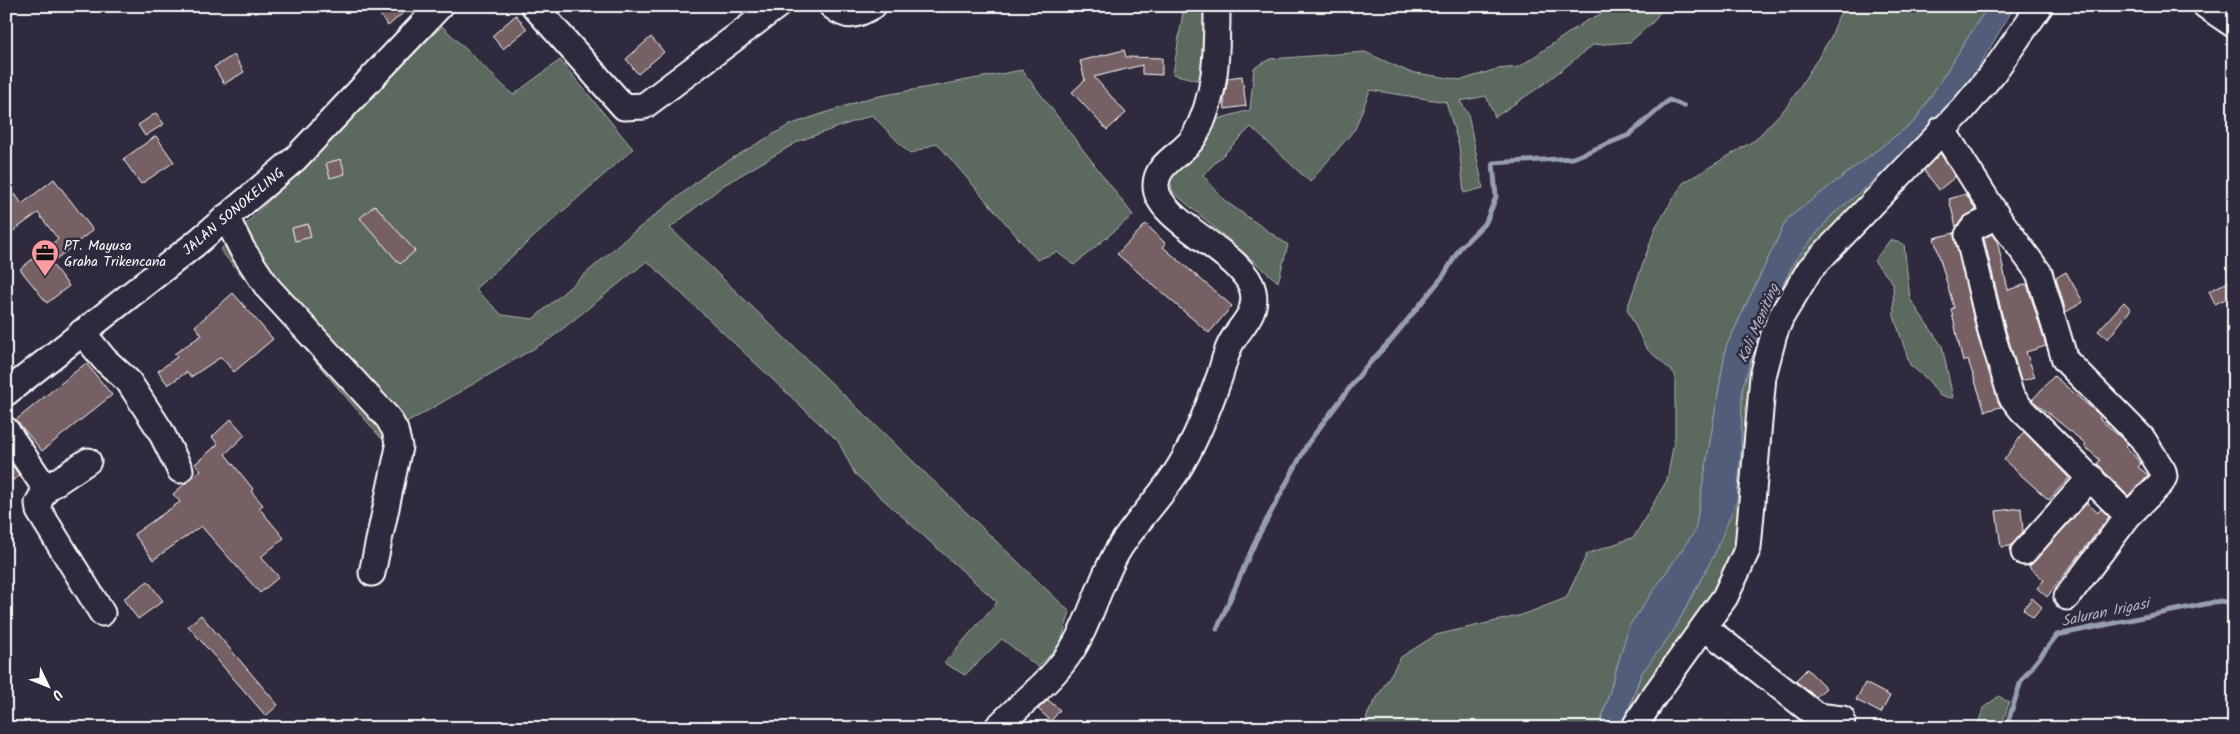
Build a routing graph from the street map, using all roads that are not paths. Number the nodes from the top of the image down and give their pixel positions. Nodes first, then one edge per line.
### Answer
1 (440, 6) edge
2 (534, 6) edge
3 (778, 6) edge
4 (832, 6) edge
5 (873, 6) edge
6 (1217, 6) edge
7 (2040, 6) edge
8 (2206, 6) edge
9 (2234, 25) edge
10 (1942, 129) junction
11 (1997, 216) junction
12 (226, 217) junction
13 (82, 332) junction
14 (6, 393) edge
15 (6, 430) edge
16 (88, 461) dead end
17 (180, 470) dead end
18 (2091, 477) junction
19 (46, 489) junction
20 (2128, 516) junction
21 (2024, 552) dead end
22 (372, 573) dead end
23 (2067, 597) dead end
24 (102, 613) dead end
25 (1704, 627) junction
26 (1842, 719) dead end
27 (997, 728) edge
28 (1634, 728) edge

1 - 12 street, JALAN SONOKELING
2 - 3 street
4 - 5 street
6 - 27 street
7 - 10 street
8 - 9 street
10 - 11 street
10 - 25 street
11 - 18 street
11 - 20 street
12 - 13 street, JALAN SONOKELING
12 - 22 street
13 - 14 street, JALAN SONOKELING
13 - 17 street
15 - 19 street
16 - 19 street
18 - 20 street
18 - 21 street
19 - 24 street
20 - 23 street
25 - 26 street
25 - 28 street

